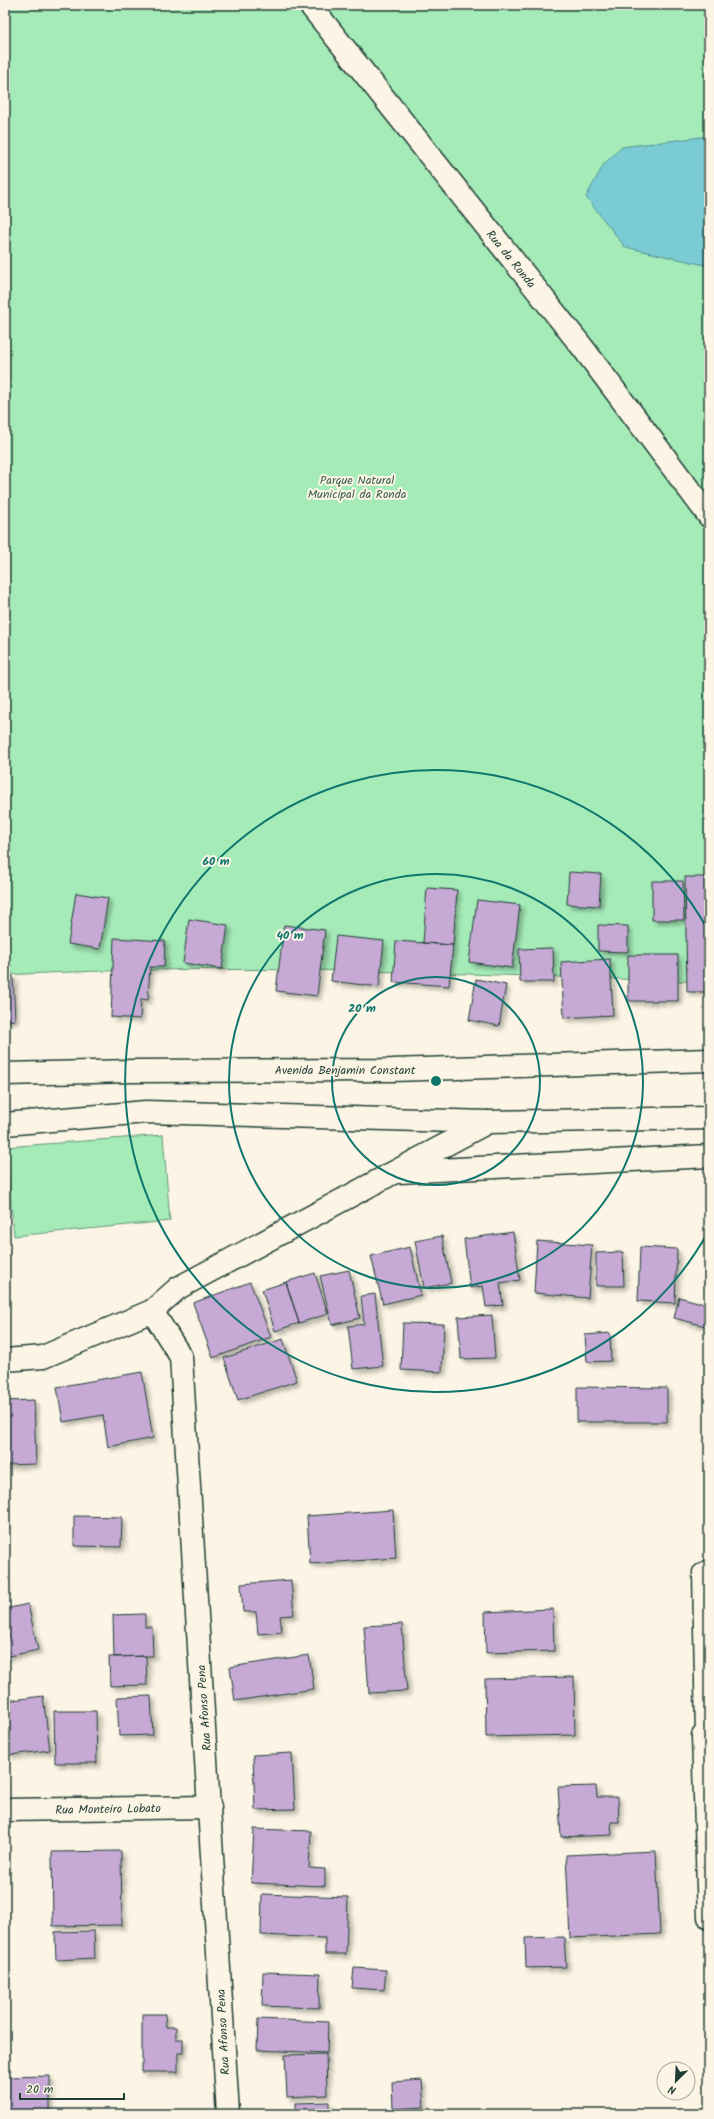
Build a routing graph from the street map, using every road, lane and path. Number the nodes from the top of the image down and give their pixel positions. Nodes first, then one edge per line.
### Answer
1 (310, 5) edge
2 (709, 516) edge
3 (709, 1060) edge
4 (5, 1074) edge
5 (709, 1118) edge
6 (488, 1122) junction
7 (5, 1124) edge
8 (709, 1156) edge
9 (392, 1172) junction
10 (152, 1311) junction
11 (5, 1360) edge
12 (709, 1566) edge
13 (703, 1736) joint
14 (210, 1807) junction
15 (5, 1810) edge
16 (708, 1871) edge
17 (709, 1917) edge
18 (228, 2114) edge

1 - 2 street, Rua da Ronda
3 - 4 street, Avenida Benjamin Constant
5 - 6 street
6 - 7 street
6 - 9 street
8 - 9 street
9 - 10 street
10 - 11 street
10 - 14 street, Rua Afonso Pena
12 - 13 lane
13 - 16 street
14 - 15 street, Rua Monteiro Lobato
14 - 18 street, Rua Afonso Pena
16 - 17 street

